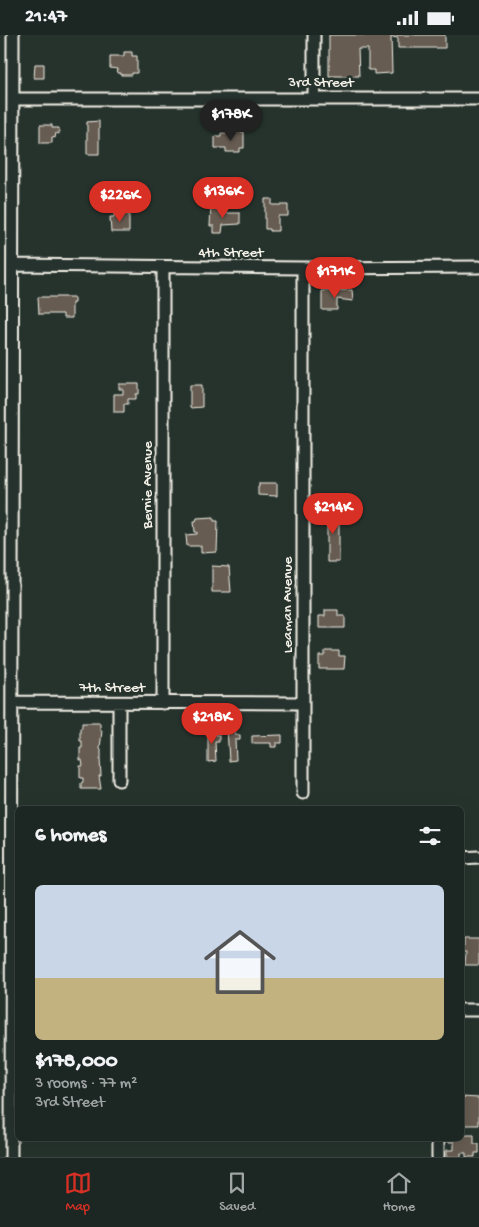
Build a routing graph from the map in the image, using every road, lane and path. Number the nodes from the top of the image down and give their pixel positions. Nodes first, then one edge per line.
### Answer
1 (13, 35) edge
2 (314, 35) edge
3 (314, 98) junction
4 (13, 99) junction
5 (479, 99) edge
6 (13, 265) junction
7 (163, 267) junction
8 (479, 267) edge
9 (303, 268) junction
10 (0, 489) edge
11 (12, 490) junction
12 (12, 702) junction
13 (118, 703) junction
14 (163, 703) junction
15 (303, 703) junction
16 (6, 729) edge
17 (119, 780) dead end
18 (303, 793) dead end
19 (479, 857) edge
20 (464, 858) edge
21 (14, 886) edge
22 (6, 971) edge
23 (464, 1010) edge
24 (479, 1010) edge
25 (14, 1063) edge
26 (438, 1141) edge
27 (11, 1157) edge
28 (438, 1157) edge

1 - 4 street
2 - 3 street
3 - 4 street, 3rd Street
3 - 5 street, 3rd Street
4 - 6 street
6 - 7 street, 4th Street
6 - 11 street
7 - 9 street, 4th Street
7 - 14 street, Bernie Avenue
8 - 9 street, 4th Street
9 - 15 street, Leaman Avenue
10 - 11 street
11 - 12 street
12 - 13 street, 7th Street
12 - 16 street
13 - 14 street, 7th Street
13 - 17 street
14 - 15 street, 7th Street
15 - 18 street, Leaman Avenue
16 - 21 street
19 - 20 street
21 - 22 street
22 - 25 street
23 - 24 street
25 - 27 street
26 - 28 street

